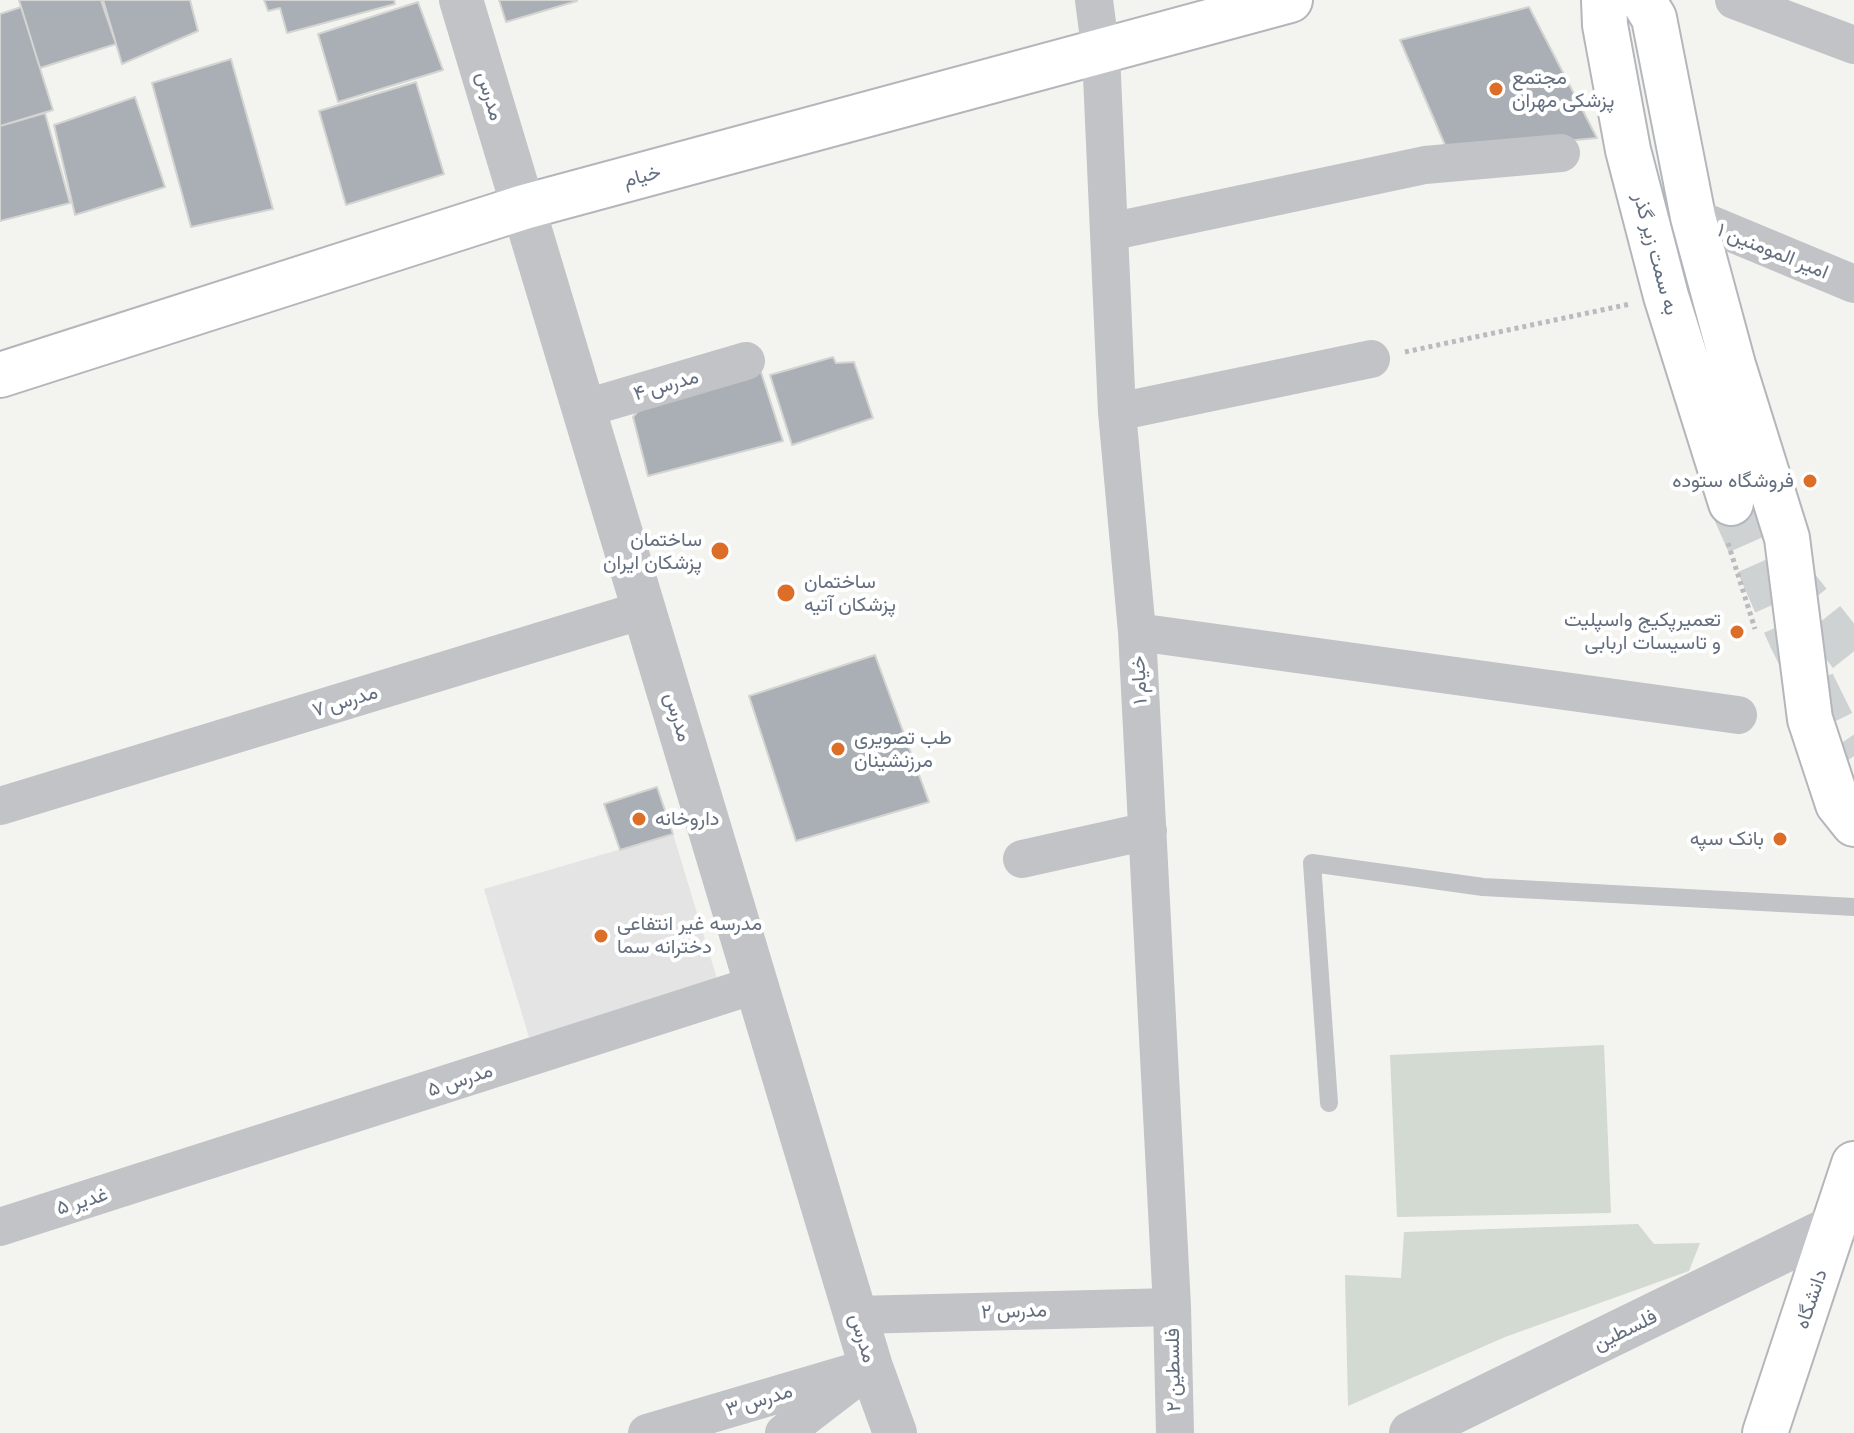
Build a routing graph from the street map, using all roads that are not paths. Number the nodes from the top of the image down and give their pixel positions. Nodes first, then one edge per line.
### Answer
1 (461, 0) edge
2 (1094, 0) edge
3 (1290, 0) edge
4 (1604, 0) edge
5 (1643, 0) edge
6 (1734, 0) edge
7 (1854, 45) edge
8 (1101, 54) junction
9 (1561, 153) dead end
10 (524, 207) junction
11 (1693, 217) junction
12 (1109, 232) junction
13 (1854, 284) edge
14 (1371, 359) road end
15 (746, 361) dead end
16 (0, 375) edge
17 (586, 408) junction
18 (1117, 412) junction
19 (1731, 503) tunnel mouth
20 (646, 609) junction
21 (1137, 632) junction
22 (1738, 715) dead end
23 (0, 806) edge
24 (1854, 824) edge
25 (1148, 831) junction
26 (1022, 859) dead end
27 (1854, 907) edge
28 (758, 984) junction
29 (1329, 1103) dead end
30 (1854, 1164) edge
31 (163, 1176) joint
32 (1837, 1225) junction
33 (0, 1227) edge
34 (1172, 1307) junction
35 (856, 1315) junction
36 (871, 1367) junction
37 (647, 1433) edge
38 (784, 1433) edge
39 (895, 1433) edge
40 (1175, 1433) edge
41 (1411, 1433) edge
42 (1765, 1433) edge

1 - 10 street, مدرس
2 - 8 street, خیام ۱
3 - 8 main road, خیام
4 - 19 main road, به سمت زیر گذر
5 - 11 main road
6 - 7 street
8 - 10 main road, خیام
8 - 12 street, خیام ۱
9 - 12 street
10 - 16 main road, خیام
10 - 17 street, مدرس
11 - 13 street, امیر المومنین ۱
11 - 24 main road
12 - 18 street, خیام ۱
14 - 18 street
15 - 17 street, مدرس ۴
17 - 20 street, مدرس
18 - 21 street, خیام ۱
20 - 23 street, مدرس ۷
20 - 28 street, مدرس
21 - 22 street
21 - 25 street, خیام ۱
25 - 26 street
25 - 34 street, خیام ۱
27 - 29 lane
28 - 31 street, مدرس ۵
28 - 35 street, مدرس
30 - 32 main road, دانشگاه
31 - 33 street, غدیر ۵
32 - 41 street, فلسطین
32 - 42 main road, دانشگاه
34 - 35 street, مدرس ۲
34 - 40 street, فلسطین ۲
35 - 36 street, مدرس
36 - 37 street, مدرس ۳
36 - 38 street
36 - 39 street, مدرس

